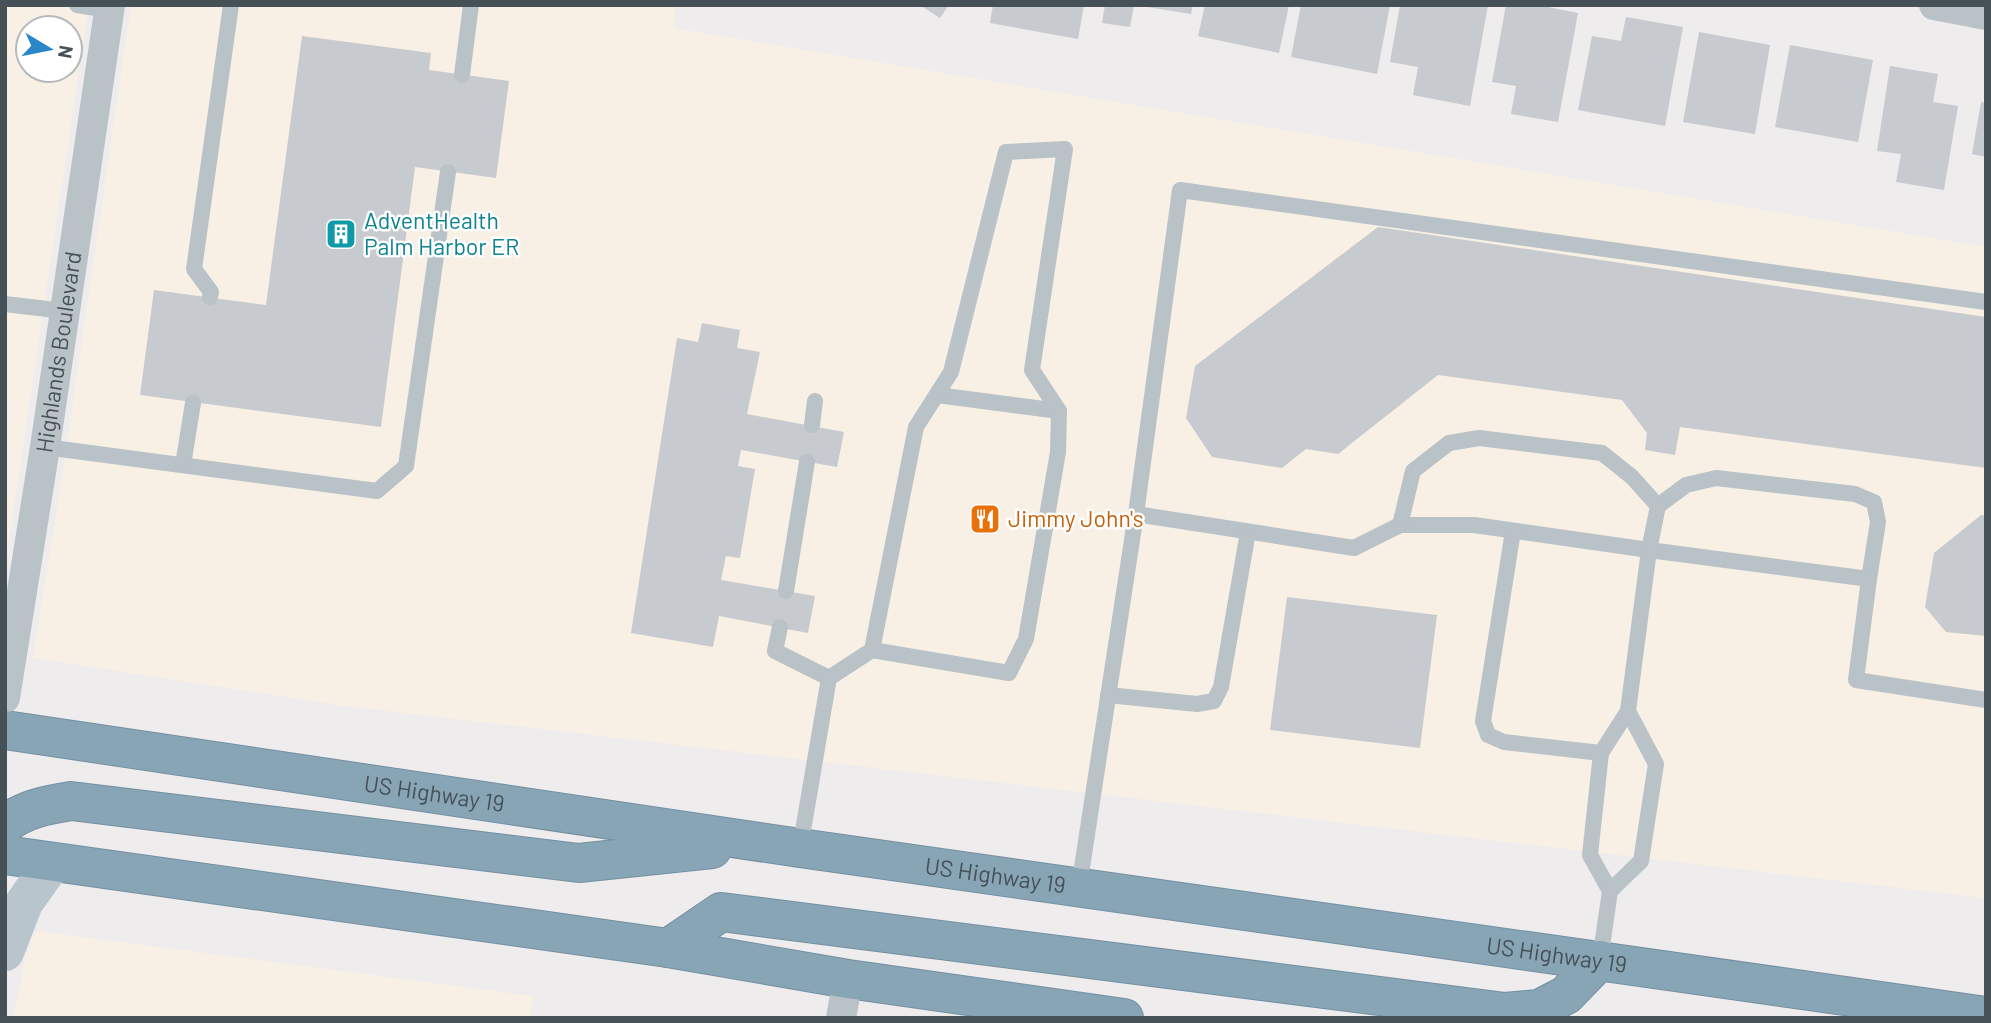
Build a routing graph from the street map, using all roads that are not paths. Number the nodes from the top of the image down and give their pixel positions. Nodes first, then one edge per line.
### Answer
1 (77, 5) edge
2 (231, 5) edge
3 (471, 5) edge
4 (1934, 5) edge
5 (109, 8) edge
6 (1986, 15) edge
7 (462, 75) dead end
8 (448, 172) dead end
9 (210, 298) dead end
10 (1986, 302) edge
11 (5, 304) edge
12 (64, 311) junction
13 (937, 395) junction
14 (815, 401) dead end
15 (193, 402) dead end
16 (1059, 411) junction
17 (812, 425) dead end
18 (45, 447) junction
19 (807, 462) dead end
20 (183, 465) junction
21 (1658, 506) junction
22 (1136, 514) junction
23 (1400, 525) junction
24 (1248, 531) junction
25 (1513, 531) junction
26 (1649, 550) junction
27 (1869, 579) junction
28 (786, 591) dead end
29 (780, 628) dead end
30 (872, 650) junction
31 (829, 678) junction
32 (1108, 695) junction
33 (5, 698) edge
34 (1986, 700) edge
35 (1628, 712) junction
36 (5, 730) edge
37 (1601, 753) junction
38 (5, 824) edge
39 (785, 846) junction
40 (5, 855) edge
41 (53, 862) junction
42 (1079, 887) junction
43 (1610, 891) junction
44 (668, 948) junction
45 (5, 951) edge
46 (1600, 960) junction
47 (848, 978) junction
48 (1986, 1016) edge
49 (841, 1018) edge
50 (1124, 1018) edge

1 - 5 lane
2 - 9 lane
3 - 7 lane
4 - 6 street
5 - 12 street, Highlands Boulevard
8 - 20 lane
10 - 22 lane
11 - 12 lane
12 - 18 street, Highlands Boulevard
13 - 16 lane
13 - 16 lane
13 - 30 lane
14 - 17 lane
15 - 20 lane
16 - 30 lane
18 - 20 lane
18 - 33 street, Highlands Boulevard
19 - 28 lane
21 - 23 lane
21 - 26 lane
21 - 27 lane
22 - 24 lane
22 - 32 lane
23 - 24 lane
23 - 25 lane
24 - 32 lane
25 - 26 lane
25 - 37 lane
26 - 27 lane
26 - 35 lane
27 - 34 lane
29 - 31 lane
30 - 31 lane
31 - 39 lane
32 - 42 lane
35 - 37 lane
35 - 43 lane
36 - 39 highway, US Highway 19
37 - 43 lane
38 - 39 highway
39 - 42 highway, US Highway 19
40 - 41 highway
41 - 44 highway
41 - 45 street
42 - 46 highway, US Highway 19
43 - 46 lane
44 - 46 highway
44 - 47 highway
46 - 48 highway, US Highway 19
47 - 49 street
47 - 50 highway

